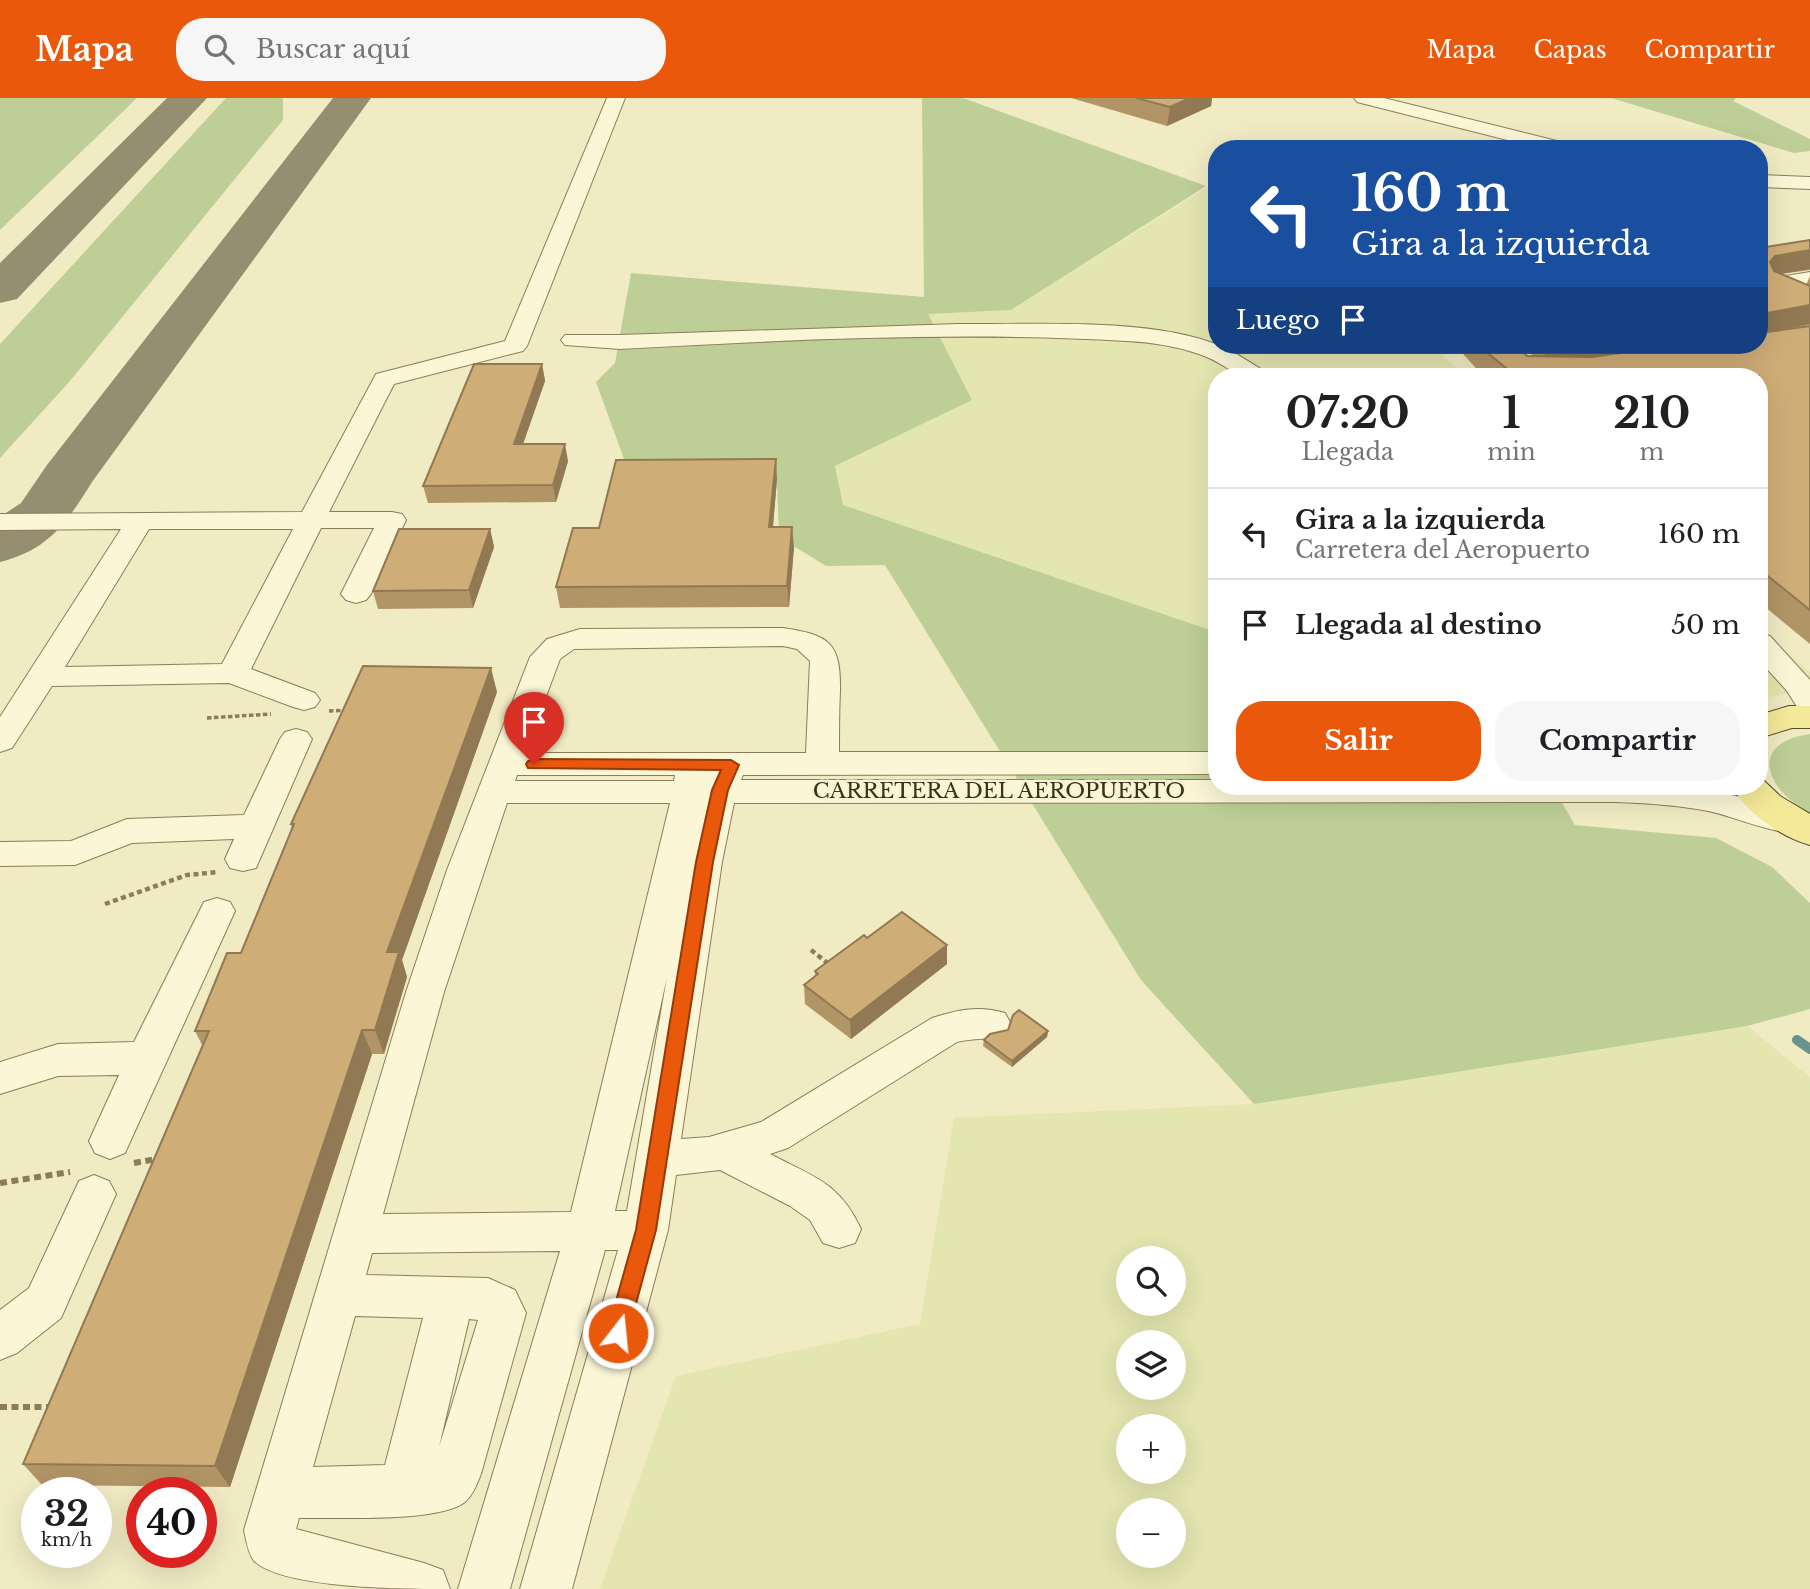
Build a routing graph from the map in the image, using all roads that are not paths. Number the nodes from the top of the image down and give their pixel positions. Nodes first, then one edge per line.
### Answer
1 (617, 98) edge
2 (1363, 98) edge
3 (1530, 140) edge
4 (1768, 181) edge
5 (1810, 183) edge
6 (1810, 278) edge
7 (1810, 302) edge
8 (573, 340) dead end
9 (1208, 349) edge
10 (1217, 354) edge
11 (1242, 368) edge
12 (312, 520) junction
13 (140, 521) junction
14 (0, 523) edge
15 (356, 594) dead end
16 (1768, 652) edge
17 (233, 673) junction
18 (43, 677) junction
19 (304, 700) dead end
20 (1810, 703) edge
21 (1810, 717) edge
22 (1768, 724) edge
23 (296, 739) dead end
24 (0, 741) edge
25 (1208, 763) edge
26 (822, 765) junction
27 (502, 778) junction
28 (708, 778) junction
29 (1208, 785) edge
30 (1671, 795) edge
31 (1757, 795) edge
32 (256, 826) junction
33 (1801, 827) edge
34 (0, 854) edge
35 (235, 865) road end
36 (217, 911) dead end
37 (991, 1024) dead end
38 (146, 1058) junction
39 (0, 1078) edge
40 (110, 1141) dead end
41 (725, 1152) junction
42 (658, 1158) junction
43 (94, 1194) dead end
44 (839, 1228) dead end
45 (646, 1230) junction
46 (588, 1231) junction
47 (356, 1234) junction
48 (337, 1294) junction
49 (0, 1338) edge
50 (281, 1493) junction
51 (424, 1589) edge
52 (484, 1589) edge
53 (546, 1589) edge

1 - 12 street
2 - 3 street
4 - 5 street
6 - 7 street
8 - 9 street
10 - 11 street
12 - 13 street
12 - 15 street
12 - 17 street
13 - 14 street
13 - 18 street
16 - 20 street
17 - 18 street
17 - 19 street
18 - 24 street
21 - 22 main road
23 - 32 street
25 - 26 street, CARRETERA DEL AEROPUERTO
26 - 27 street
26 - 28 street, CARRETERA DEL AEROPUERTO
27 - 28 street, CARRETERA DEL AEROPUERTO
27 - 47 street
28 - 29 street, CARRETERA DEL AEROPUERTO
28 - 42 street
28 - 46 street
30 - 33 street, CARRETERA DEL AEROPUERTO
31 - 33 main road
32 - 34 street
32 - 35 street
36 - 38 street
37 - 41 street
38 - 39 street
38 - 40 street
41 - 42 street
41 - 44 street
42 - 45 street
43 - 49 street
45 - 46 street
45 - 53 street
46 - 47 street
46 - 52 street
47 - 48 street
48 - 50 street
48 - 50 street
50 - 51 street

